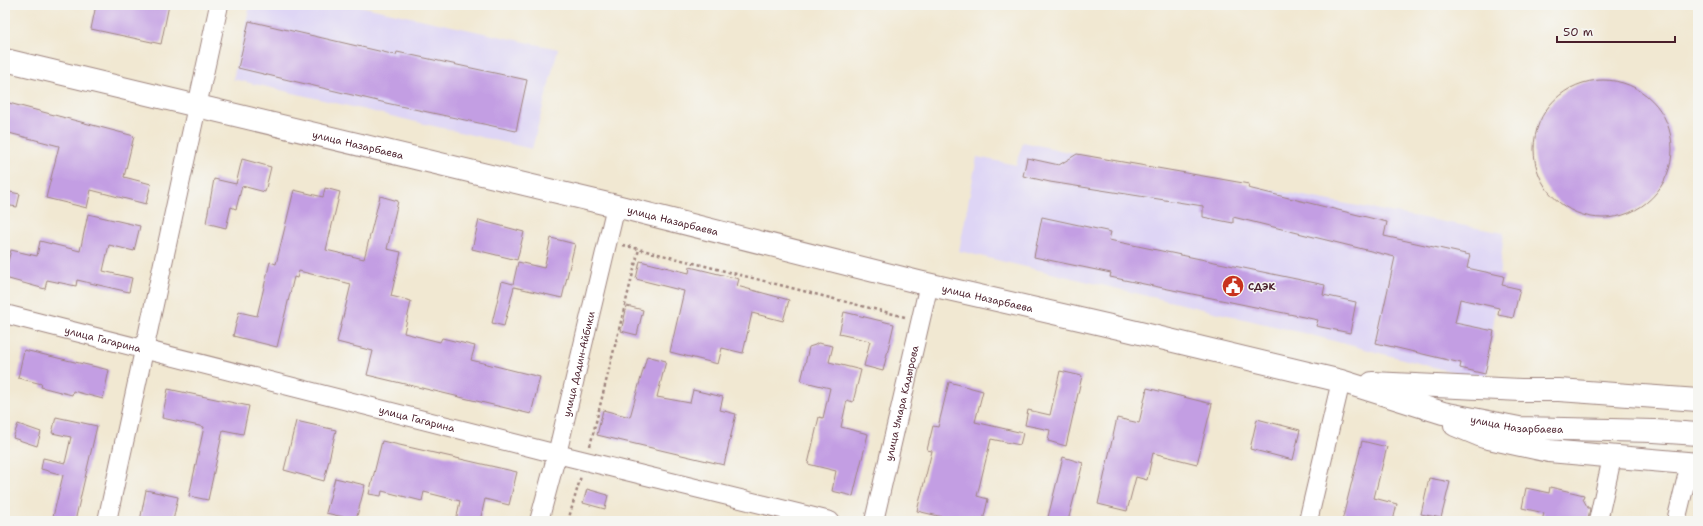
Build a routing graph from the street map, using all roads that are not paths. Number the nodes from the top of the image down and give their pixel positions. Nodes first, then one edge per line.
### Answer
1 (219, 5) edge
2 (5, 60) edge
3 (198, 106) junction
4 (616, 206) junction
5 (929, 284) junction
6 (5, 314) edge
7 (144, 350) junction
8 (1341, 381) junction
9 (1698, 386) edge
10 (1559, 390) junction
11 (1698, 400) edge
12 (1409, 402) junction
13 (1698, 434) edge
14 (557, 454) junction
15 (1612, 458) junction
16 (1694, 464) edge
17 (107, 521) edge
18 (539, 521) edge
19 (830, 521) edge
20 (874, 521) edge
21 (1308, 521) edge
22 (1598, 521) edge
23 (1676, 521) edge

1 - 3 street
2 - 3 main road, улица Назарбаева
3 - 4 main road, улица Назарбаева
3 - 7 street
4 - 5 main road, улица Назарбаева
4 - 14 street, улица Дадин-Айбики
5 - 8 main road, улица Назарбаева
5 - 20 street, улица Умара Кадырова
6 - 7 street, улица Гагарина
7 - 14 street, улица Гагарина
7 - 17 street
8 - 10 main road, улица Назарбаева
8 - 12 main road, улица Назарбаева
8 - 21 street
9 - 10 main road
10 - 11 main road, улица Назарбаева
12 - 13 main road, улица Назарбаева
12 - 15 main road
14 - 18 street, улица Дадин-Айбики
14 - 19 street, улица Гагарина
15 - 16 main road
15 - 22 street
16 - 23 street

